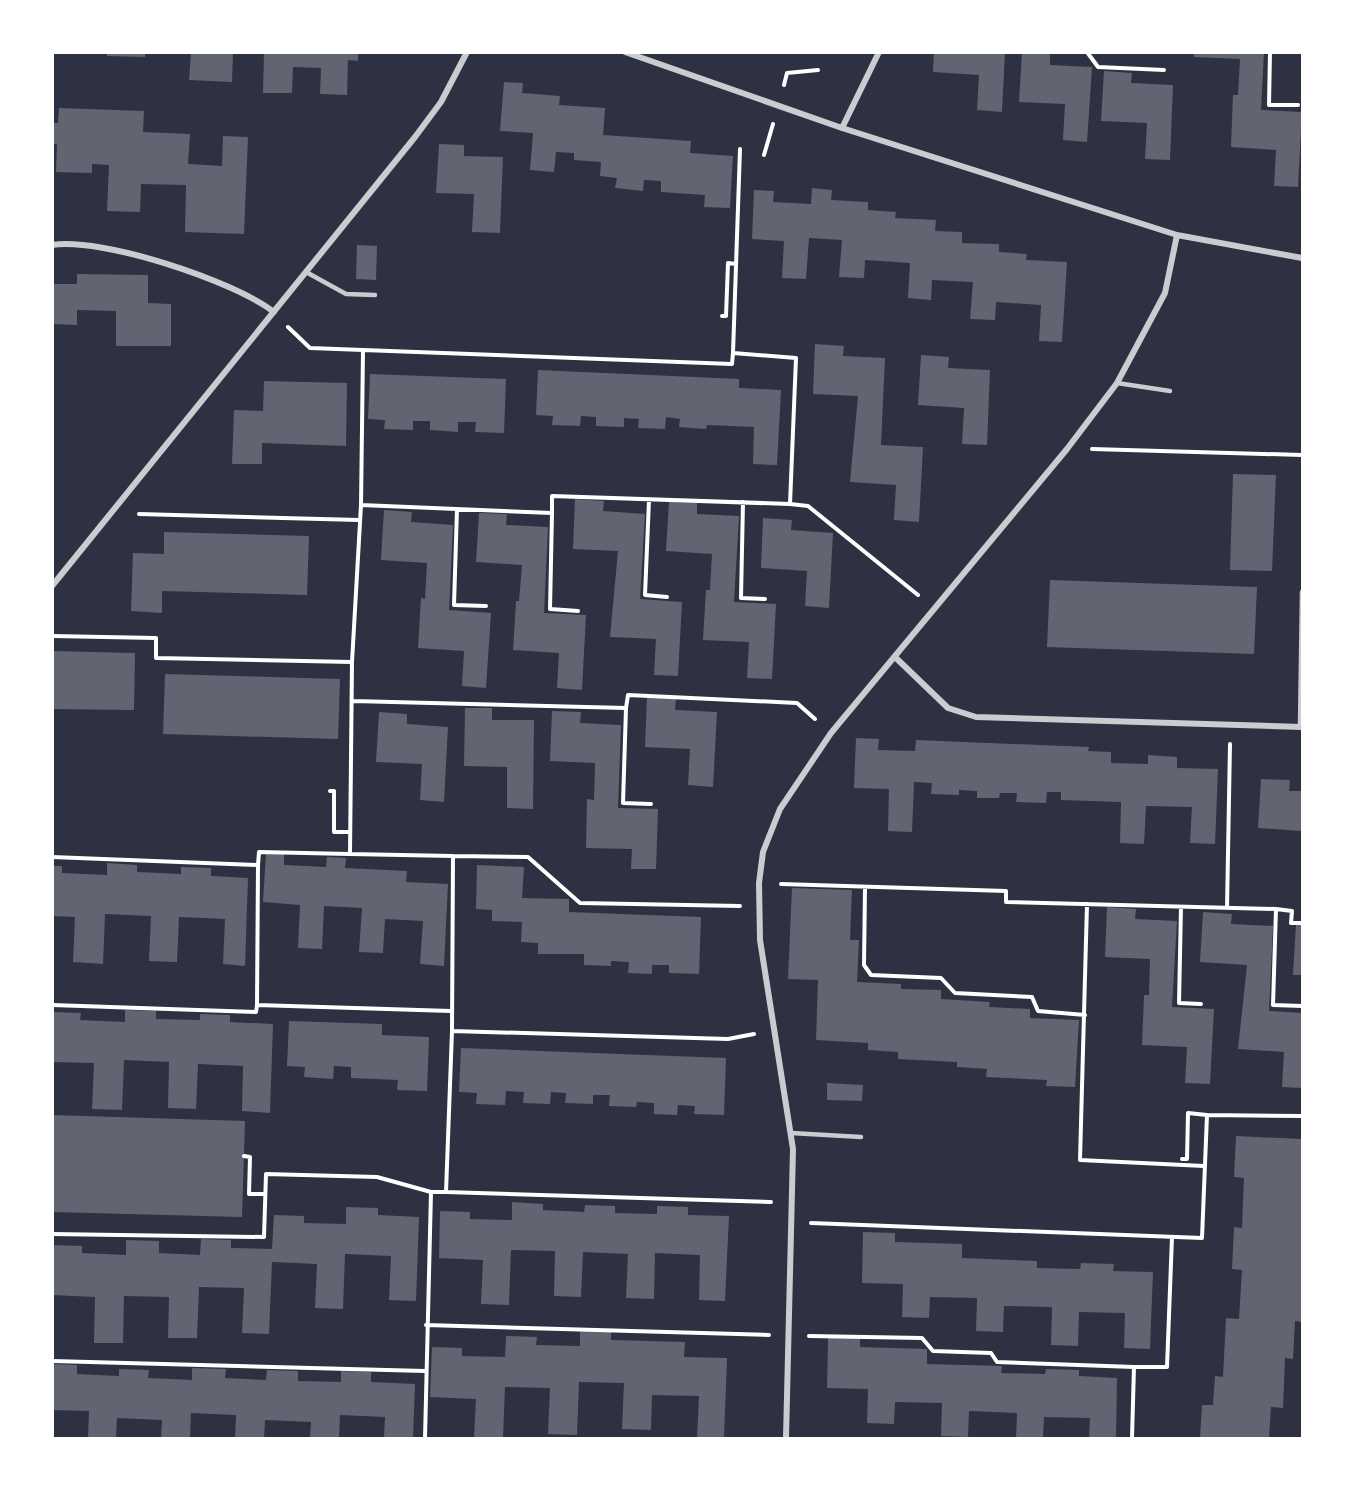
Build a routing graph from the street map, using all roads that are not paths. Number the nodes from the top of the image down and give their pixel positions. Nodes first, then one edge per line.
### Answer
1 (467, 52) edge
2 (626, 52) edge
3 (879, 52) edge
4 (842, 128) junction
5 (1178, 234) junction
6 (52, 245) edge
7 (1302, 258) edge
8 (306, 272) junction
9 (375, 295) dead end
10 (274, 312) junction
11 (1117, 383) junction
12 (1170, 391) dead end
13 (52, 586) edge
14 (1302, 592) edge
15 (895, 657) junction
16 (1301, 727) edge
17 (792, 1133) junction
18 (861, 1137) dead end
19 (786, 1438) edge

1 - 8 street
2 - 4 street
3 - 4 street
4 - 5 street
5 - 7 street
5 - 11 street
6 - 10 street
8 - 9 lane
8 - 10 street
10 - 13 street
11 - 12 lane
11 - 15 street
14 - 16 lane
15 - 16 street
15 - 17 street
17 - 18 lane
17 - 19 street

